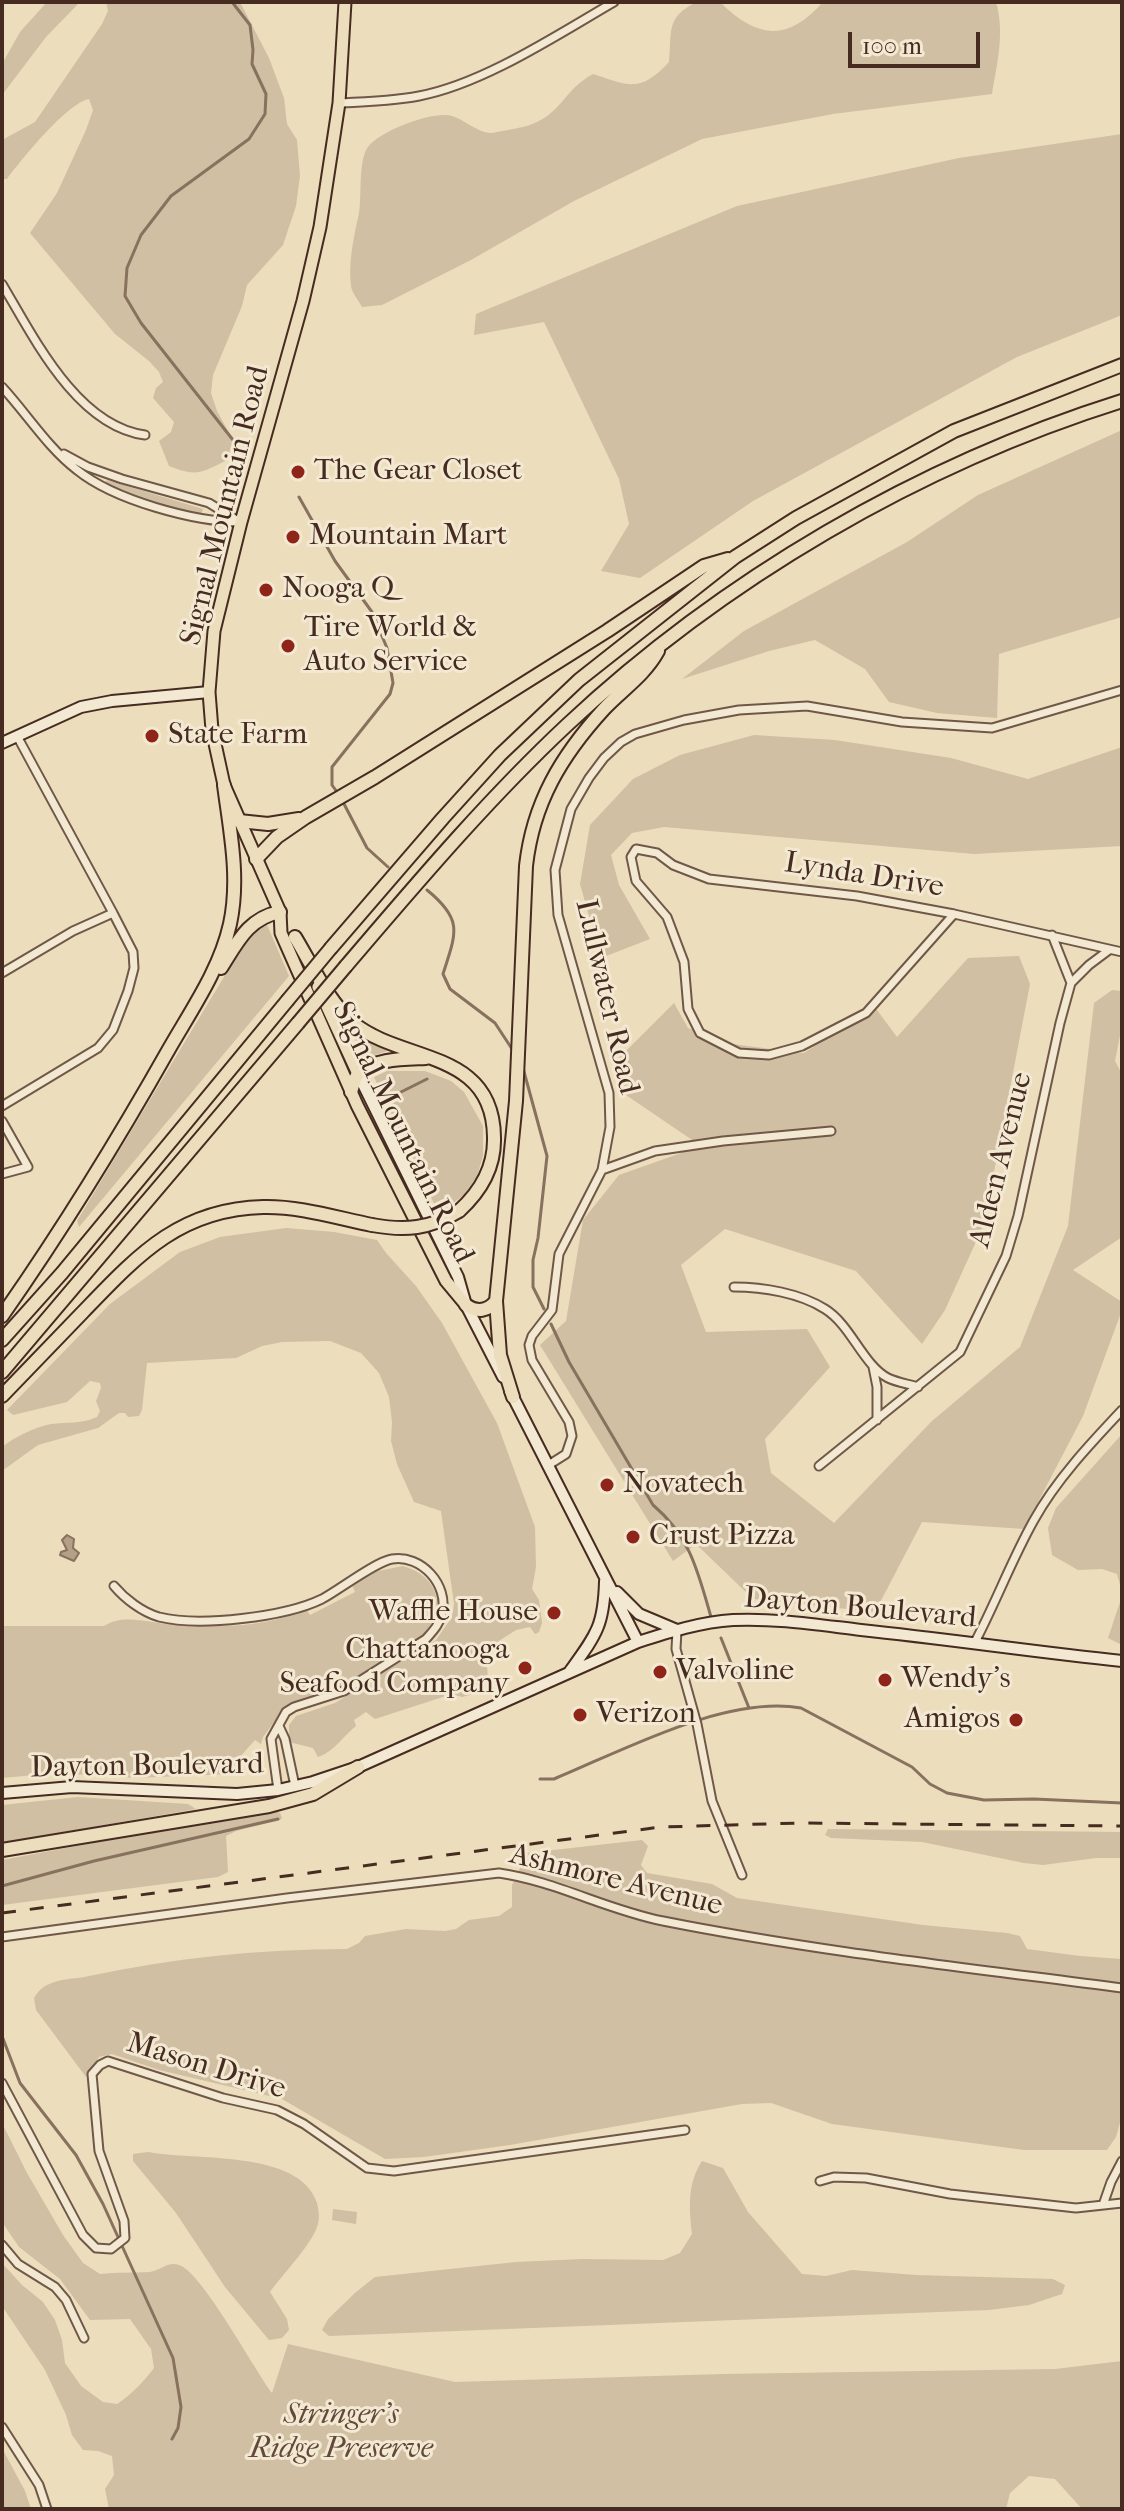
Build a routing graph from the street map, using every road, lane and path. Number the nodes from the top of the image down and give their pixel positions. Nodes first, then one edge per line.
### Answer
1 (345, 2) edge
2 (614, 2) edge
3 (339, 103) junction
4 (2, 284) edge
5 (1122, 365) edge
6 (2, 387) edge
7 (1122, 401) edge
8 (145, 435) dead end
9 (55, 448) junction
10 (241, 522) junction
11 (735, 557) junction
12 (663, 643) junction
13 (1122, 690) edge
14 (209, 692) junction
15 (17, 736) junction
16 (2, 743) edge
17 (224, 785) junction
18 (306, 817) junction
19 (239, 821) junction
20 (256, 859) junction
21 (280, 912) junction
22 (113, 913) junction
23 (954, 914) junction
24 (1052, 935) junction
25 (295, 937) junction
26 (1109, 950) junction
27 (1122, 952) edge
28 (2, 973) edge
29 (1071, 983) junction
30 (167, 1052) junction
31 (433, 1058) junction
32 (358, 1074) junction
33 (351, 1092) junction
34 (2, 1106) edge
35 (2, 1121) edge
36 (831, 1131) dead end
37 (602, 1170) junction
38 (2, 1174) edge
39 (734, 1287) dead end
40 (496, 1301) junction
41 (466, 1305) junction
42 (2, 1316) edge
43 (2, 1340) edge
44 (873, 1366) junction
45 (2, 1372) edge
46 (918, 1387) junction
47 (2, 1396) edge
48 (513, 1397) junction
49 (1122, 1410) edge
50 (877, 1420) junction
51 (547, 1466) junction
52 (819, 1466) dead end
53 (606, 1579) junction
54 (114, 1586) dead end
55 (677, 1630) junction
56 (638, 1642) junction
57 (975, 1642) junction
58 (1122, 1661) edge
59 (570, 1671) junction
60 (279, 1726) junction
61 (358, 1767) junction
62 (295, 1786) junction
63 (278, 1790) junction
64 (2, 1793) edge
65 (2, 1850) edge
66 (742, 1875) dead end
67 (2, 1937) edge
68 (1122, 1988) edge
69 (2, 2083) edge
70 (685, 2130) dead end
71 (1122, 2161) edge
72 (820, 2181) dead end
73 (1122, 2203) edge
74 (1103, 2205) junction
75 (2, 2245) edge
76 (84, 2338) dead end
77 (2, 2427) edge
78 (47, 2509) edge

1 - 3 main road, Signal Mountain Road
2 - 3 street
3 - 10 main road, Signal Mountain Road
4 - 8 street
5 - 11 highway
6 - 9 street
7 - 12 highway
9 - 10 street
9 - 10 street
10 - 14 main road, Signal Mountain Road
11 - 18 highway
11 - 43 highway, bridge
12 - 40 highway
12 - 45 highway, bridge
13 - 37 street, Lullwater Road
14 - 15 main road
14 - 17 main road, Signal Mountain Road
15 - 16 main road
15 - 22 street
17 - 19 main road, Signal Mountain Road
17 - 30 highway
18 - 19 highway
18 - 20 highway
19 - 20 main road, Signal Mountain Road
20 - 21 main road, Signal Mountain Road
21 - 25 main road, Signal Mountain Road
21 - 30 highway
21 - 33 main road, Signal Mountain Road
22 - 28 street
22 - 34 street
23 - 23 street, Lynda Drive
23 - 24 street, Lynda Drive
24 - 26 street, Lynda Drive
24 - 29 street
25 - 31 highway
25 - 32 main road, Signal Mountain Road
26 - 27 street, Lynda Drive
26 - 29 street
29 - 46 street, Alden Avenue
30 - 42 highway
31 - 32 highway
31 - 47 highway, bridge
32 - 33 highway
32 - 41 main road, Signal Mountain Road
33 - 41 main road, Signal Mountain Road
35 - 38 street
36 - 37 street
37 - 51 street, Lullwater Road
39 - 44 street
40 - 41 highway
40 - 48 highway
41 - 48 main road, Signal Mountain Road
44 - 46 street
44 - 50 street
46 - 50 street, Alden Avenue
48 - 51 main road, Signal Mountain Road
49 - 57 street
50 - 52 street, Alden Avenue
51 - 53 main road, Signal Mountain Road
53 - 55 main road
53 - 56 main road, Signal Mountain Road
53 - 59 main road
54 - 60 street
55 - 56 main road, Dayton Boulevard
55 - 57 main road, Dayton Boulevard
55 - 66 street
56 - 59 main road, Dayton Boulevard
57 - 58 main road, Dayton Boulevard
59 - 61 main road, Dayton Boulevard
60 - 62 street
60 - 63 street
61 - 62 main road, Dayton Boulevard
61 - 65 highway
62 - 63 main road, Dayton Boulevard
63 - 64 main road, Dayton Boulevard
67 - 68 street, Ashmore Avenue
69 - 70 street, Mason Drive
71 - 74 street
72 - 74 street
73 - 74 street
75 - 76 street
77 - 78 street

